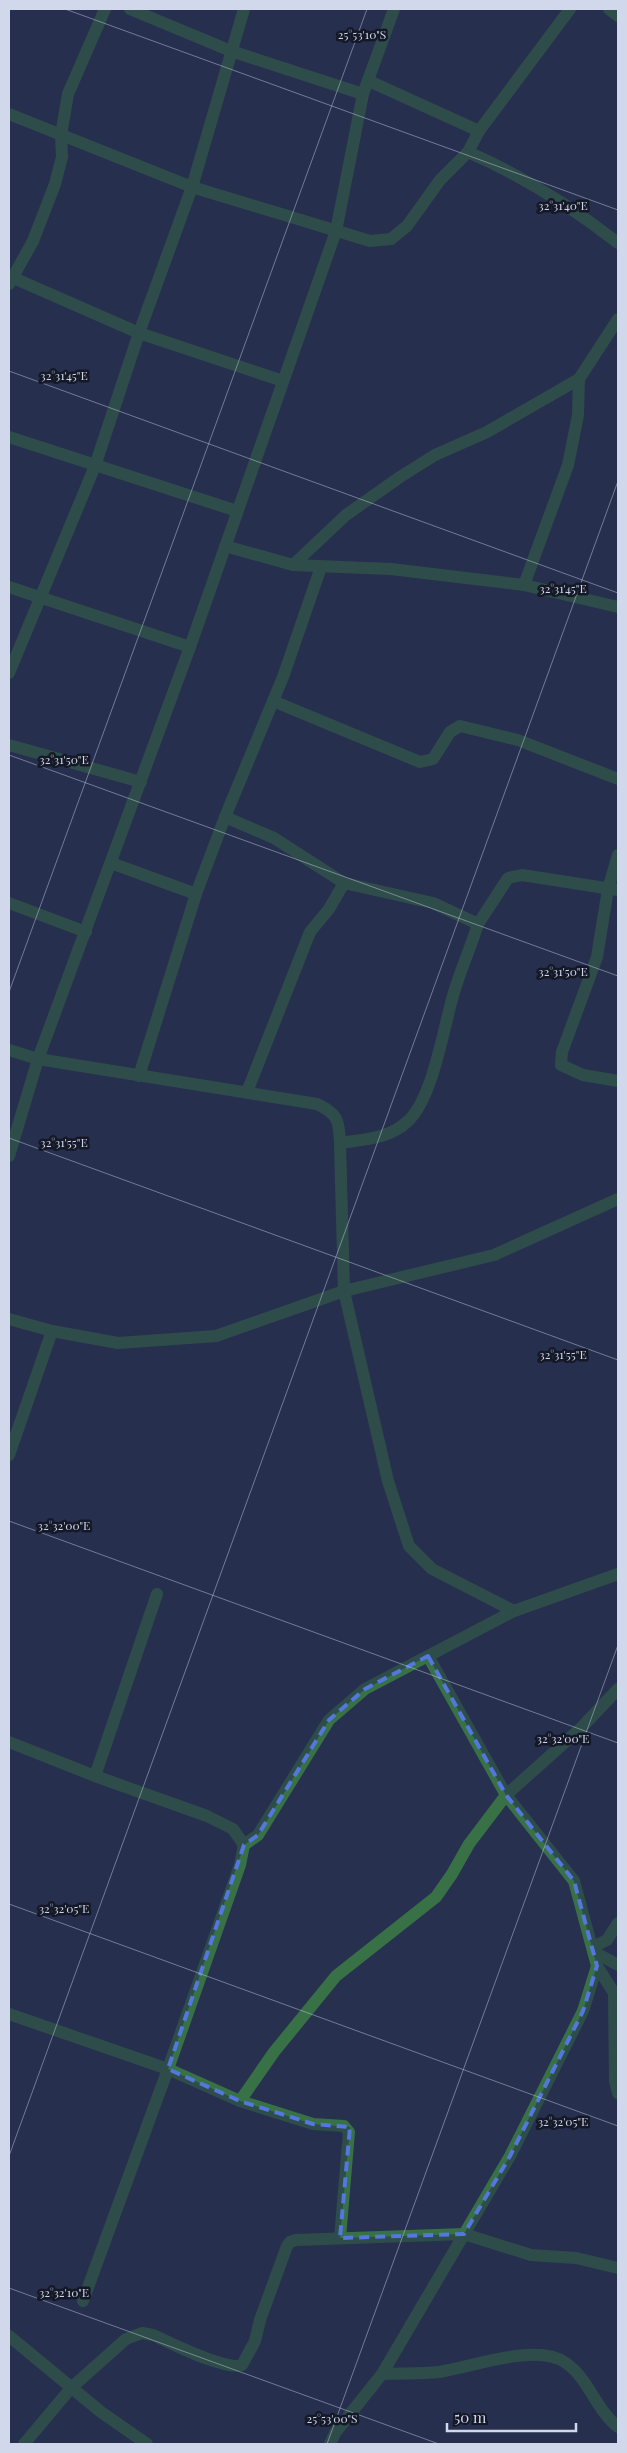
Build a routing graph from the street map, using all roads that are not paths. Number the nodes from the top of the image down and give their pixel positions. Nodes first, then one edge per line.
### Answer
1 (104, 9) edge
2 (130, 9) edge
3 (244, 9) edge
4 (394, 9) edge
5 (570, 9) edge
6 (609, 9) edge
7 (618, 16) edge
8 (232, 51) junction
9 (369, 81) junction
10 (363, 94) junction
11 (9, 114) edge
12 (479, 131) junction
13 (61, 134) junction
14 (468, 152) junction
15 (192, 187) junction
16 (336, 231) junction
17 (618, 243) edge
18 (10, 279) edge
19 (618, 319) edge
20 (139, 333) junction
21 (579, 379) junction
22 (283, 381) junction
23 (9, 437) edge
24 (95, 466) junction
25 (237, 511) junction
26 (225, 546) junction
27 (293, 565) junction
28 (321, 567) junction
29 (524, 585) junction
30 (9, 587) edge
31 (39, 597) junction
32 (618, 608) edge
33 (190, 647) junction
34 (9, 673) edge
35 (273, 701) junction
36 (9, 745) edge
37 (618, 779) edge
38 (141, 782) junction
39 (225, 817) junction
40 (618, 855) edge
41 (111, 863) junction
42 (344, 883) junction
43 (613, 890) edge
44 (196, 894) junction
45 (9, 903) edge
46 (478, 924) junction
47 (86, 932) junction
48 (9, 1050) edge
49 (38, 1059) junction
50 (139, 1076) junction
51 (618, 1082) edge
52 (247, 1092) junction
53 (340, 1142) junction
54 (9, 1156) edge
55 (618, 1199) edge
56 (344, 1291) junction
57 (9, 1319) edge
58 (52, 1331) junction
59 (9, 1455) edge
60 (618, 1574) edge
61 (157, 1594) dead end
62 (514, 1611) junction
63 (428, 1656) junction
64 (618, 1689) edge
65 (9, 1742) edge
66 (95, 1776) junction
67 (506, 1795) junction
68 (244, 1845) junction
69 (618, 1923) edge
70 (593, 1950) junction
71 (618, 1965) edge
72 (597, 1966) junction
73 (9, 2014) edge
74 (168, 2069) junction
75 (617, 2085) edge
76 (240, 2101) junction
77 (464, 2234) junction
78 (340, 2238) junction
79 (618, 2268) edge
80 (83, 2301) dead end
81 (9, 2336) edge
82 (382, 2374) junction
83 (71, 2388) junction
84 (618, 2428) edge
85 (24, 2444) edge
86 (147, 2444) edge
87 (330, 2444) edge

1 - 13 street
2 - 8 street
3 - 8 street
4 - 9 street
5 - 12 street
6 - 7 street
8 - 10 street
8 - 15 street
9 - 10 street
9 - 12 street
10 - 16 street
11 - 13 street
12 - 14 street
13 - 15 street
13 - 18 street
14 - 16 street
14 - 17 street
15 - 16 street
15 - 20 street
16 - 22 street
18 - 20 street
19 - 21 street
20 - 22 street
20 - 24 street
21 - 27 street
21 - 29 street
22 - 25 street
23 - 24 street
24 - 25 street
24 - 31 street
25 - 26 street
26 - 27 street
26 - 33 street
27 - 28 street
28 - 29 street
28 - 35 street
29 - 32 street
30 - 31 street
31 - 33 street
31 - 34 street
33 - 38 street
35 - 37 street
35 - 39 street
36 - 38 street
38 - 41 street
39 - 42 street
39 - 44 street
40 - 43 street
41 - 44 street
41 - 47 street
42 - 46 street
42 - 52 street
43 - 46 street
43 - 51 street
44 - 50 street
45 - 47 street
46 - 53 street
47 - 49 street
48 - 49 street
49 - 50 street
49 - 54 street
50 - 52 street
52 - 53 street
53 - 56 street
55 - 56 street
56 - 58 street
56 - 62 street
57 - 58 street
58 - 59 street
60 - 62 street
61 - 66 street
62 - 63 street
63 - 67 street
63 - 68 street
64 - 67 street
65 - 66 street
66 - 68 street
67 - 70 street
67 - 76 street
68 - 74 street
69 - 70 street
70 - 71 street
70 - 72 street
72 - 75 street
72 - 77 street
73 - 74 street
74 - 76 street
74 - 80 street
76 - 78 street
77 - 78 street
77 - 79 street
77 - 82 street
78 - 83 street
81 - 83 street
82 - 84 street
82 - 87 street
83 - 85 street
83 - 86 street

